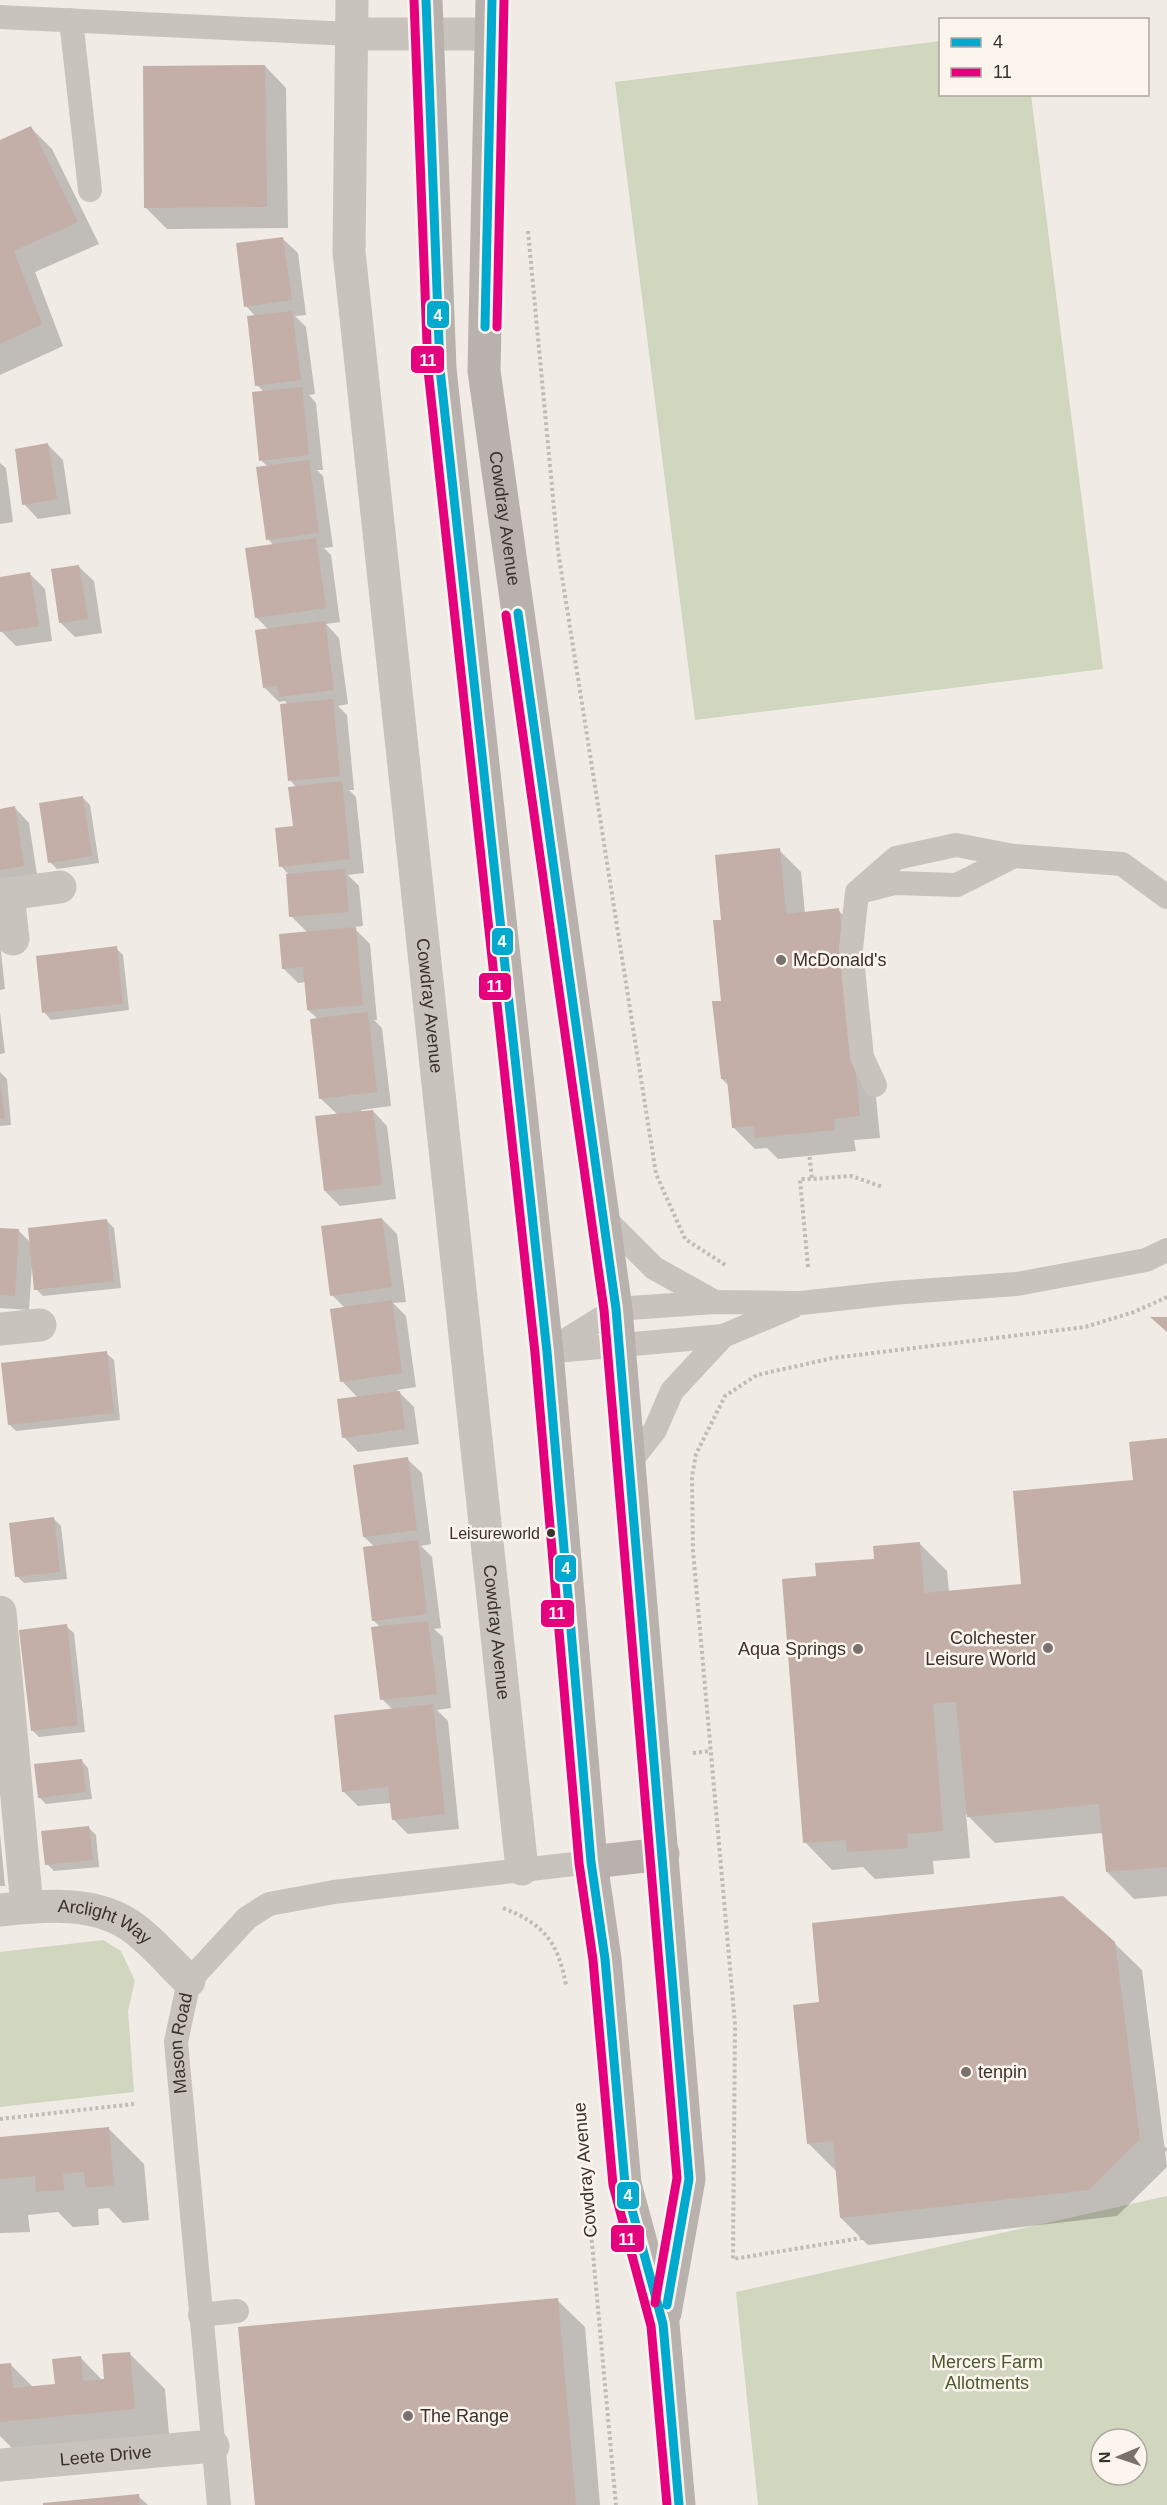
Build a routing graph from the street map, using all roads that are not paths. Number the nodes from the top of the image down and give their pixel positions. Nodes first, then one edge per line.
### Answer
1 (352, 0) edge
2 (426, 0) edge
3 (492, 0) edge
4 (0, 17) edge
5 (71, 20) junction
6 (425, 33) junction
7 (350, 34) junction
8 (491, 34) junction
9 (90, 190) dead end
10 (1014, 856) junction
11 (60, 887) dead end
12 (857, 892) junction
13 (4, 894) edge
14 (1167, 897) edge
15 (14, 939) dead end
16 (876, 1085) dead end
17 (605, 1219) junction
18 (1167, 1250) edge
19 (715, 1302) junction
20 (801, 1303) junction
21 (616, 1309) junction
22 (40, 1325) dead end
23 (0, 1329) edge
24 (723, 1336) junction
25 (618, 1344) junction
26 (547, 1352) junction
27 (629, 1463) junction
28 (0, 1612) edge
29 (663, 1854) junction
30 (591, 1862) junction
31 (522, 1869) junction
32 (13, 1908) edge
33 (189, 1981) junction
34 (237, 2311) dead end
35 (200, 2315) junction
36 (663, 2324) junction
37 (213, 2446) junction
38 (0, 2464) edge
39 (219, 2505) edge
40 (679, 2505) edge

1 - 7 street, Cowdray Avenue
2 - 6 main road, Cowdray Avenue
3 - 8 main road, Cowdray Avenue
4 - 5 lane
5 - 7 lane
5 - 9 lane
6 - 7 street
6 - 8 street
6 - 26 main road, Cowdray Avenue
7 - 31 street, Cowdray Avenue
8 - 17 main road, Cowdray Avenue
10 - 12 lane
10 - 12 lane
10 - 14 lane
11 - 13 street
12 - 16 lane
13 - 15 street
17 - 19 lane
17 - 21 main road, Cowdray Avenue
18 - 20 lane
19 - 20 lane
19 - 21 lane
20 - 24 lane
21 - 25 main road, Cowdray Avenue
21 - 26 lane
22 - 23 street
24 - 25 lane
24 - 27 lane
25 - 26 lane
25 - 27 main road, Cowdray Avenue
26 - 30 main road, Cowdray Avenue
27 - 29 main road, Cowdray Avenue
28 - 32 street
29 - 30 main road
29 - 36 main road, Cowdray Avenue
30 - 31 lane, Mason Road
30 - 36 main road, Cowdray Avenue
31 - 33 lane, Mason Road
32 - 33 street, Arclight Way
33 - 35 lane, Mason Road
34 - 35 lane
35 - 37 lane, Mason Road
36 - 40 main road, Cowdray Avenue
37 - 38 street, Leete Drive
37 - 39 lane, Mason Road

